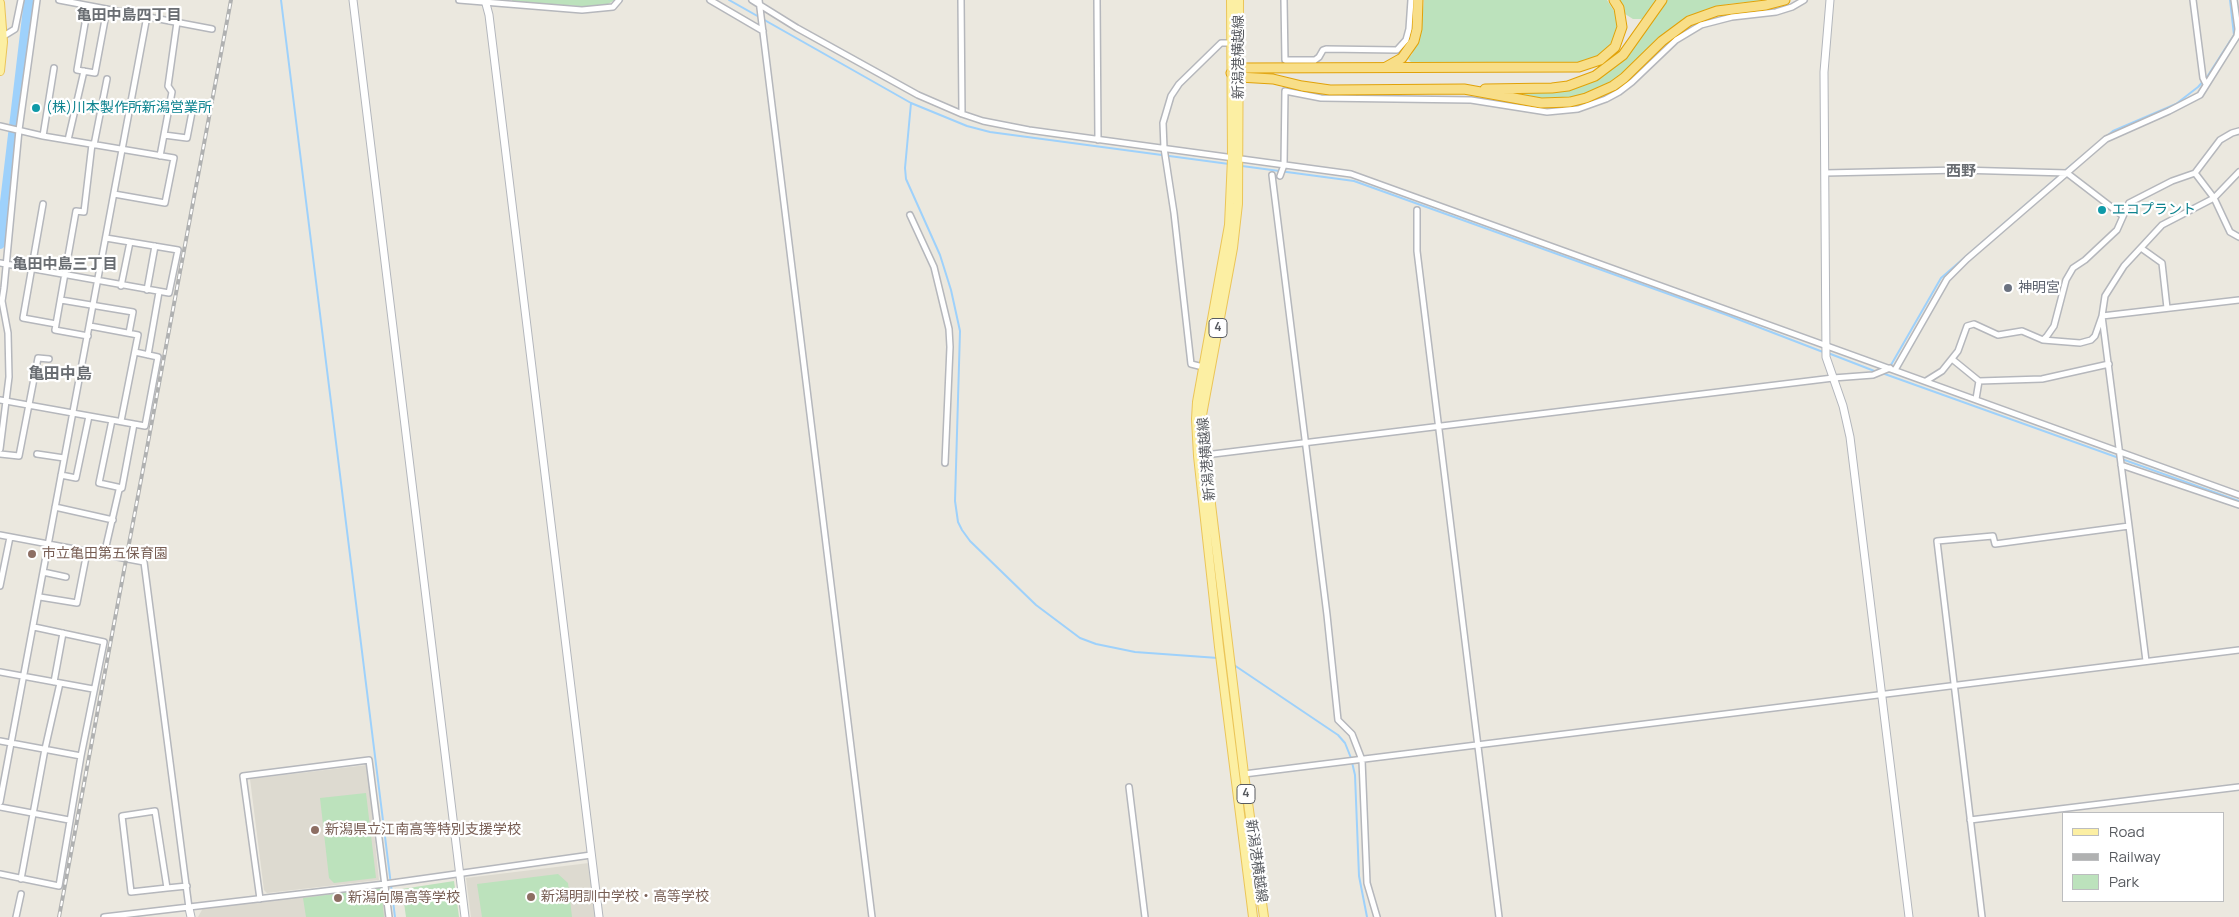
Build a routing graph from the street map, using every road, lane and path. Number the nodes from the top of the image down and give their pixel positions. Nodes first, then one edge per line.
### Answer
1 (21, 0) edge
2 (37, 0) edge
3 (59, 0) edge
4 (353, 0) edge
5 (458, 0) edge
6 (619, 0) edge
7 (710, 0) edge
8 (752, 0) edge
9 (961, 0) edge
10 (1097, 0) edge
11 (1231, 0) edge
12 (1239, 0) edge
13 (1284, 0) edge
14 (1411, 0) edge
15 (1418, 0) edge
16 (1614, 0) edge
17 (1662, 0) edge
18 (1786, 0) edge
19 (1804, 0) edge
20 (1830, 0) edge
21 (2193, 0) edge
22 (2234, 0) edge
23 (485, 2) edge
24 (0, 3) edge
25 (760, 5) edge
26 (88, 6) junction
27 (107, 9) junction
28 (147, 16) junction
29 (177, 22) junction
30 (212, 29) dead end
31 (763, 29) junction
32 (2, 37) junction
33 (1231, 43) junction
34 (54, 68) dead end
35 (1384, 68) junction
36 (0, 71) edge
37 (84, 71) junction
38 (1237, 72) junction
39 (108, 79) dead end
40 (2206, 84) junction
41 (1464, 89) junction
42 (170, 104) junction
43 (962, 114) junction
44 (0, 126) edge
45 (19, 130) junction
46 (2239, 131) edge
47 (164, 135) junction
48 (43, 136) junction
49 (68, 140) junction
50 (1098, 140) junction
51 (93, 144) junction
52 (1164, 148) junction
53 (122, 149) junction
54 (160, 156) junction
55 (1236, 158) junction
56 (1284, 165) junction
57 (2195, 172) junction
58 (2239, 172) edge
59 (1825, 173) junction
60 (2067, 173) junction
61 (1272, 175) dead end
62 (1280, 176) dead end
63 (114, 194) junction
64 (2214, 198) junction
65 (43, 204) dead end
66 (1417, 210) dead end
67 (910, 215) dead end
68 (2123, 216) junction
69 (2239, 237) edge
70 (106, 238) junction
71 (130, 242) junction
72 (155, 246) junction
73 (2141, 248) junction
74 (0, 263) edge
75 (7, 264) junction
76 (32, 269) junction
77 (65, 275) junction
78 (98, 281) junction
79 (121, 286) junction
80 (147, 290) junction
81 (159, 292) junction
82 (61, 300) junction
83 (2239, 300) edge
84 (94, 306) junction
85 (2167, 308) junction
86 (2102, 316) junction
87 (56, 324) junction
88 (90, 326) junction
89 (129, 334) junction
90 (88, 336) junction
91 (2043, 340) junction
92 (1826, 344) junction
93 (135, 352) junction
94 (148, 354) junction
95 (49, 359) dead end
96 (1952, 359) junction
97 (2109, 364) junction
98 (1203, 367) junction
99 (1893, 369) junction
100 (1833, 378) junction
101 (1926, 381) junction
102 (1979, 381) junction
103 (1976, 399) junction
104 (3, 400) edge
105 (29, 405) junction
106 (74, 413) junction
107 (88, 416) junction
108 (112, 420) junction
109 (122, 422) junction
110 (134, 424) junction
111 (1438, 426) junction
112 (1305, 443) junction
113 (0, 449) edge
114 (2119, 452) junction
115 (0, 454) edge
116 (37, 454) dead end
117 (1205, 455) junction
118 (64, 458) junction
119 (945, 463) dead end
120 (2121, 465) junction
121 (61, 475) junction
122 (122, 488) junction
123 (2239, 495) edge
124 (2239, 505) edge
125 (55, 507) junction
126 (113, 520) junction
127 (2128, 526) junction
128 (0, 536) edge
129 (10, 537) junction
130 (47, 545) junction
131 (86, 552) junction
132 (104, 555) junction
133 (43, 572) junction
134 (66, 577) dead end
135 (0, 586) edge
136 (40, 597) junction
137 (34, 627) junction
138 (64, 633) junction
139 (2239, 650) edge
140 (2146, 661) junction
141 (0, 672) edge
142 (24, 676) junction
143 (57, 683) junction
144 (1954, 686) junction
145 (93, 689) junction
146 (1881, 694) junction
147 (0, 741) edge
148 (11, 743) junction
149 (1479, 744) junction
150 (45, 749) junction
151 (80, 756) junction
152 (1362, 760) junction
153 (1244, 774) junction
154 (2239, 786) edge
155 (1129, 787) dead end
156 (0, 802) edge
157 (0, 807) edge
158 (33, 813) junction
159 (69, 820) junction
160 (1970, 820) junction
161 (591, 855) junction
162 (0, 874) edge
163 (460, 874) junction
164 (21, 879) junction
165 (385, 884) junction
166 (187, 886) junction
167 (167, 888) junction
168 (21, 894) dead end
169 (260, 899) junction
170 (189, 908) junction
171 (16, 917) edge
172 (104, 917) edge
173 (190, 917) edge
174 (389, 917) edge
175 (466, 917) edge
176 (599, 917) edge
177 (872, 917) edge
178 (1146, 917) edge
179 (1253, 917) edge
180 (1264, 917) edge
181 (1376, 917) edge
182 (1499, 917) edge
183 (1909, 917) edge
184 (1982, 917) edge

1 - 32 street
2 - 45 street
3 - 26 street
4 - 163 street
5 - 23 street
6 - 23 street
7 - 31 street
8 - 25 street
9 - 43 street
10 - 50 street
11 - 33 main road, 新潟港横越線 / 4
12 - 38 main road, 新潟港横越線 / 4
13 - 14 street
15 - 35 highway
16 - 35 highway
17 - 41 highway
18 - 41 highway
19 - 56 street
20 - 59 street
21 - 40 street
22 - 40 street
23 - 161 street
24 - 32 main road
25 - 31 street
25 - 43 street
26 - 27 street
26 - 37 street
27 - 28 street
27 - 37 street
28 - 29 street
28 - 53 street
29 - 30 street
29 - 42 street
31 - 177 street
32 - 36 main road
33 - 38 main road, 新潟港横越線 / 4
33 - 52 street
34 - 48 street
35 - 38 highway
37 - 49 street
38 - 41 highway
38 - 55 main road, 新潟港横越線 / 4
39 - 51 street
40 - 60 street
42 - 47 street
42 - 47 street
43 - 50 street
44 - 45 street
45 - 48 street
45 - 75 street
46 - 57 street
47 - 54 street
48 - 49 street
49 - 51 street
50 - 52 street
51 - 53 street
51 - 77 street
52 - 55 street
52 - 98 street
53 - 54 street
53 - 63 street
54 - 63 street
55 - 56 street
55 - 98 main road, 新潟港横越線 / 4
55 - 117 main road, 新潟港横越線 / 4
56 - 62 street
56 - 92 street
57 - 64 street
57 - 68 street
58 - 64 street
59 - 60 street
59 - 92 street
60 - 68 street
60 - 99 street
61 - 112 street
63 - 70 street
64 - 69 street
64 - 73 street
65 - 76 street
66 - 111 street
67 - 119 street
68 - 91 street
70 - 71 street
70 - 78 street
71 - 72 street
71 - 79 street
72 - 80 street
72 - 81 street
73 - 85 street
73 - 86 street
74 - 75 street
75 - 76 street
75 - 104 street
76 - 77 street
76 - 87 street
77 - 78 street
77 - 82 street
78 - 79 street
78 - 84 street
79 - 80 street
80 - 81 street
81 - 94 street
82 - 84 street
82 - 87 street
83 - 85 street
84 - 88 street
84 - 89 street
85 - 86 street
86 - 91 street
86 - 97 street
87 - 90 street
88 - 89 street
88 - 90 street
89 - 93 street
90 - 106 street
91 - 96 street
92 - 99 street
92 - 100 street
93 - 94 street
93 - 109 street
94 - 110 street
95 - 105 street
96 - 101 street
96 - 102 street
97 - 102 street
97 - 114 street
98 - 179 main road, 新潟港横越線 / 4
99 - 100 street
99 - 101 street
100 - 111 street
100 - 146 street
101 - 103 street
102 - 103 street
103 - 114 street
104 - 105 street
104 - 113 street
105 - 106 street
105 - 115 street
106 - 107 street
106 - 118 street
107 - 108 street
107 - 121 street
108 - 109 street
108 - 122 street
109 - 110 street
110 - 122 street
111 - 112 street
111 - 149 street
112 - 117 street
112 - 152 street
114 - 120 street
114 - 123 street
116 - 118 street
117 - 153 main road, 新潟港横越線 / 4
118 - 121 street
120 - 124 street
120 - 127 street
121 - 125 street
122 - 126 street
125 - 126 street
125 - 130 street
126 - 132 street
127 - 140 street
127 - 144 street
128 - 129 street
129 - 130 street
129 - 135 street
130 - 131 street
130 - 133 street
131 - 132 street
131 - 136 street
132 - 166 street
133 - 134 street
133 - 136 street
136 - 137 street
137 - 138 street
137 - 142 street
138 - 143 street
138 - 145 street
139 - 140 street
140 - 144 street
141 - 142 street
142 - 143 street
142 - 148 street
143 - 145 street
143 - 150 street
144 - 146 street
144 - 160 street
145 - 151 street
146 - 149 street
146 - 183 street
147 - 148 street
148 - 150 street
148 - 156 street
149 - 152 street
149 - 182 street
150 - 151 street
150 - 158 street
151 - 159 street
152 - 153 street
152 - 181 street
153 - 180 main road, 新潟港横越線 / 4
154 - 160 street
155 - 178 street
157 - 158 street
158 - 159 street
158 - 164 street
159 - 164 street
160 - 184 street
161 - 163 street
161 - 176 street
162 - 164 street
163 - 165 street
163 - 175 street
165 - 169 street
165 - 169 street
165 - 174 street
166 - 167 street
166 - 170 street
167 - 167 street
168 - 171 street
169 - 170 street
170 - 172 street
170 - 173 street

